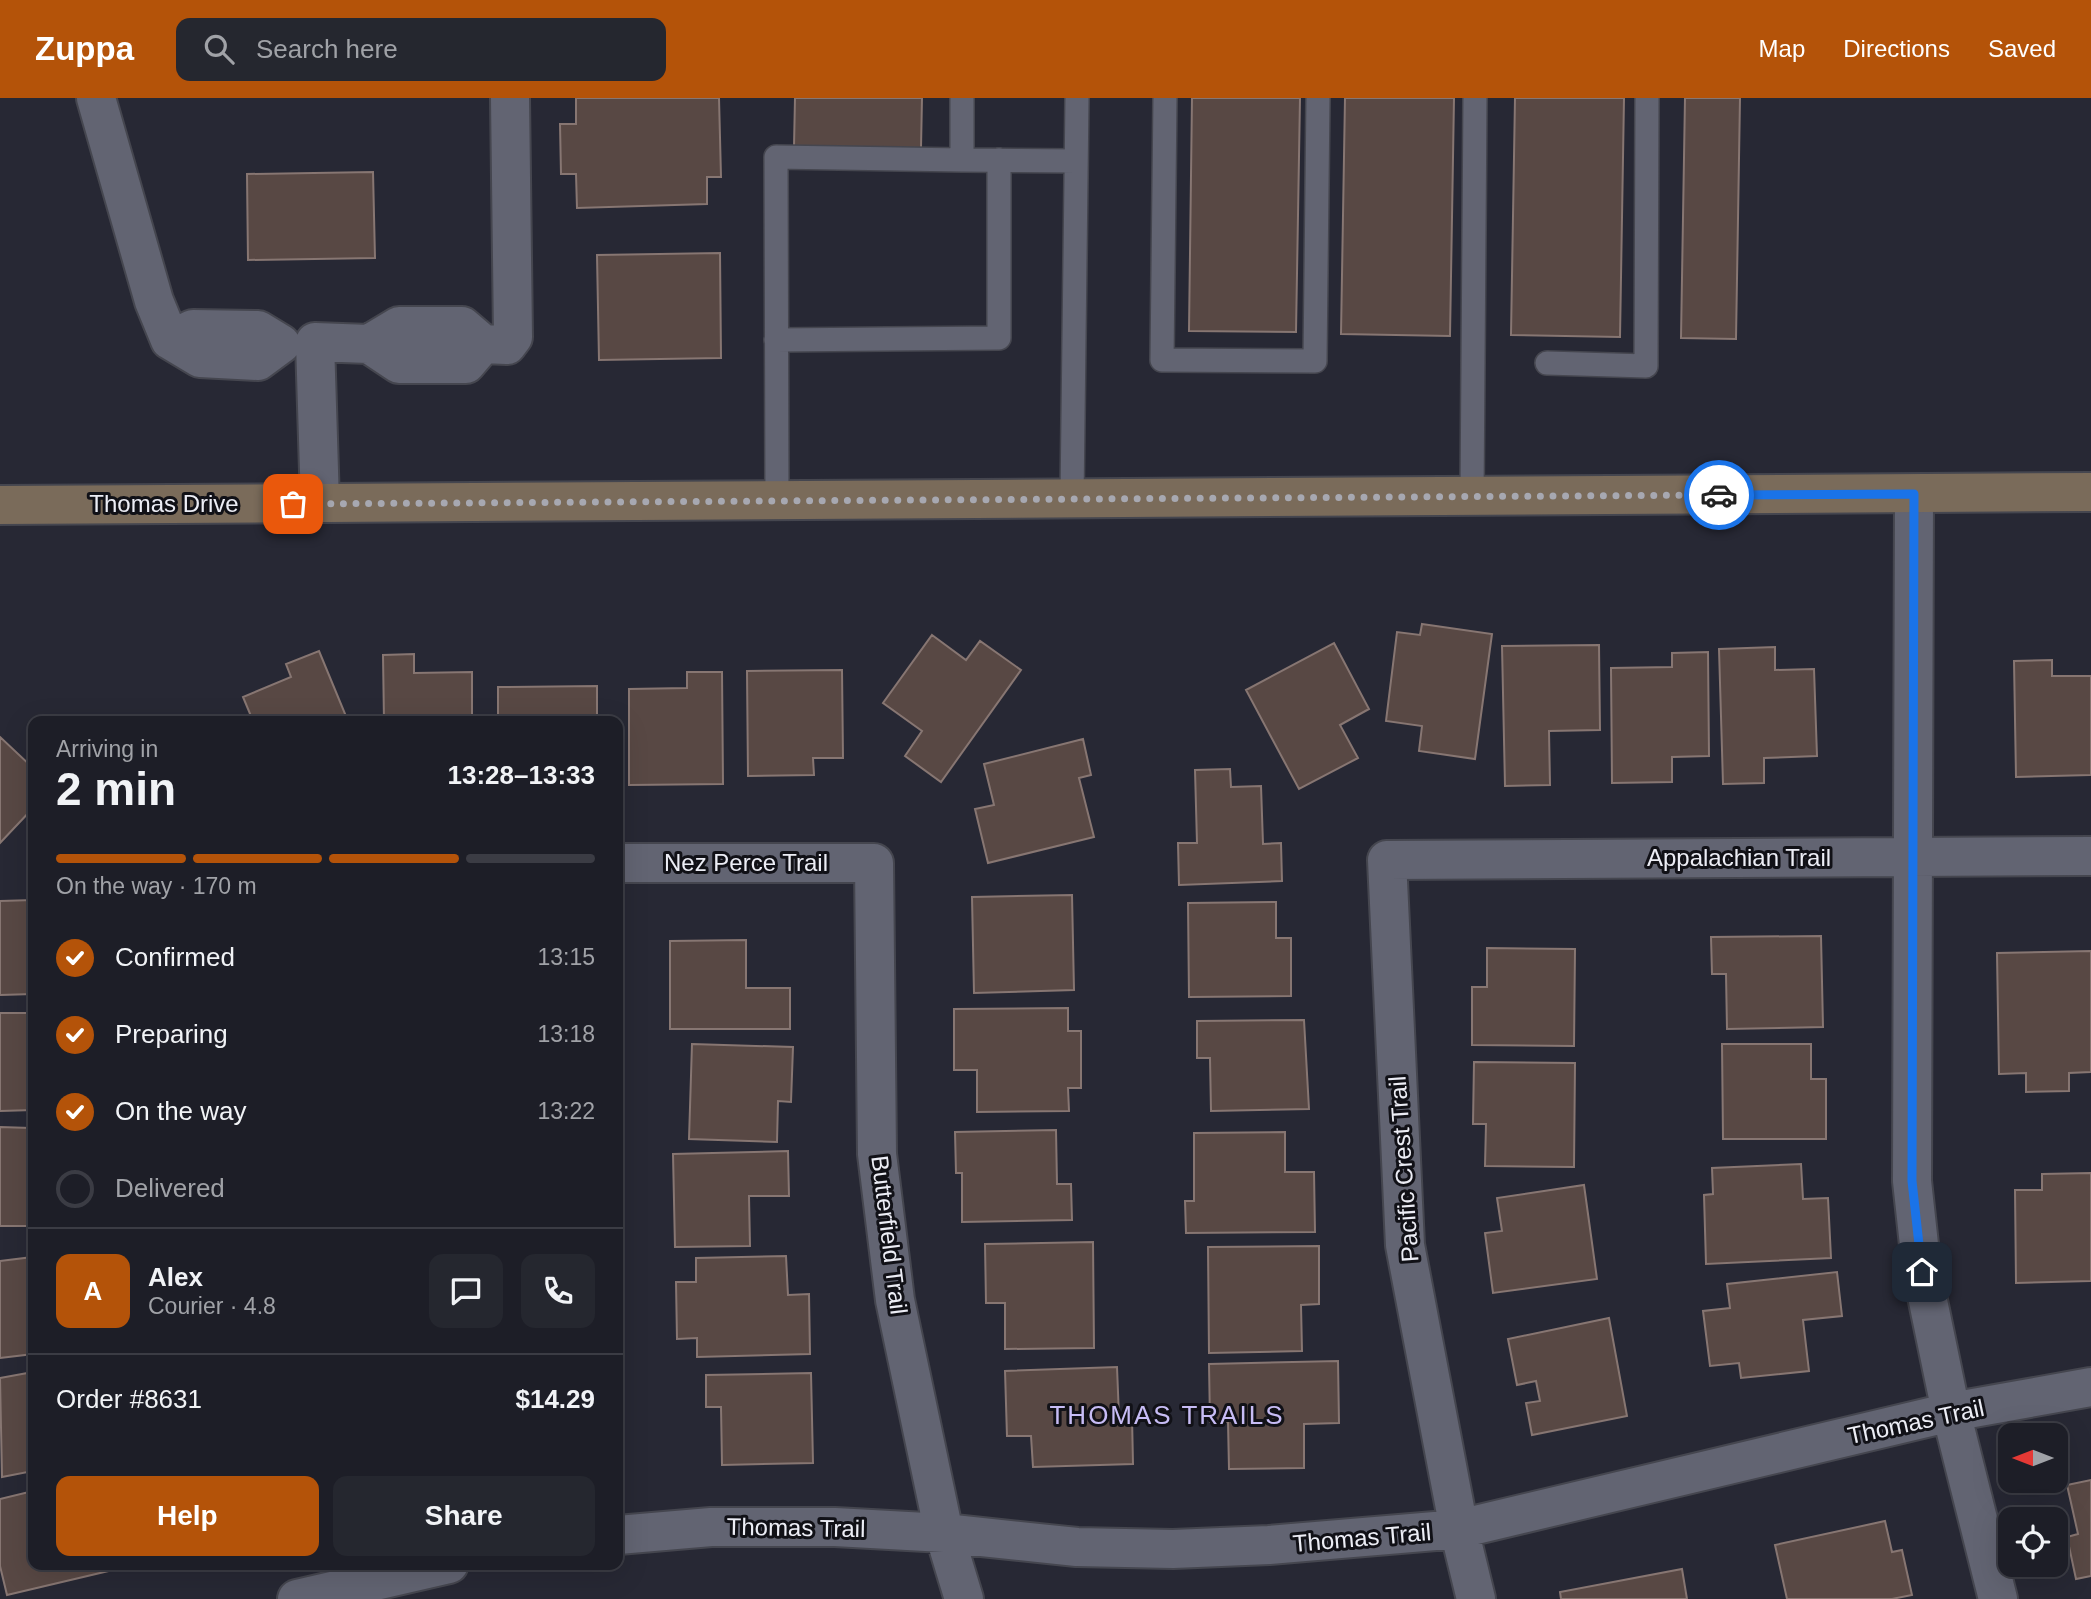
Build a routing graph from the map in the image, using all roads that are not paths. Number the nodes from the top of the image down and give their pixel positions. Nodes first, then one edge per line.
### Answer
1 (96, 98) edge
2 (510, 98) edge
3 (962, 98) edge
4 (1077, 98) edge
5 (1165, 98) edge
6 (1318, 98) edge
7 (1475, 98) edge
8 (1647, 98) edge
9 (962, 160) junction
10 (999, 160) junction
11 (1076, 160) junction
12 (776, 340) junction
13 (298, 343) junction
14 (1547, 363) dead end
15 (2091, 492) edge
16 (1914, 494) junction
17 (1472, 497) junction
18 (1072, 499) junction
19 (776, 501) junction
20 (320, 503) junction
21 (0, 506) edge
22 (1913, 856) junction
23 (2091, 856) edge
24 (1387, 860) joint
25 (623, 863) edge
26 (874, 863) joint
27 (2091, 1387) edge
28 (1951, 1412) junction
29 (1459, 1530) junction
30 (944, 1533) junction
31 (623, 1535) edge
32 (435, 1574) edge
33 (298, 1599) edge
34 (964, 1599) edge
35 (1476, 1599) edge
36 (1998, 1599) edge

1 - 13 street
2 - 13 street
3 - 9 lane
4 - 11 lane
5 - 6 lane
7 - 17 lane
8 - 14 lane
9 - 10 lane
9 - 12 lane
10 - 11 lane
10 - 12 lane
11 - 18 lane
12 - 19 lane
13 - 20 street
15 - 16 street, Thomas Drive
16 - 17 street, Thomas Drive
16 - 22 street
17 - 18 street, Thomas Drive
18 - 19 street, Thomas Drive
19 - 20 street, Thomas Drive
20 - 21 street, Thomas Drive
22 - 23 street, Appalachian Trail
22 - 24 street, Appalachian Trail
22 - 28 street
24 - 29 street, Pacific Crest Trail
25 - 26 street, Nez Perce Trail
26 - 30 street, Butterfield Trail
27 - 28 street, Thomas Trail
28 - 29 street, Thomas Trail
28 - 36 street
29 - 30 street, Thomas Trail
29 - 35 street, Pacific Crest Trail
30 - 31 street, Thomas Trail
30 - 34 street, Butterfield Trail
32 - 33 street

